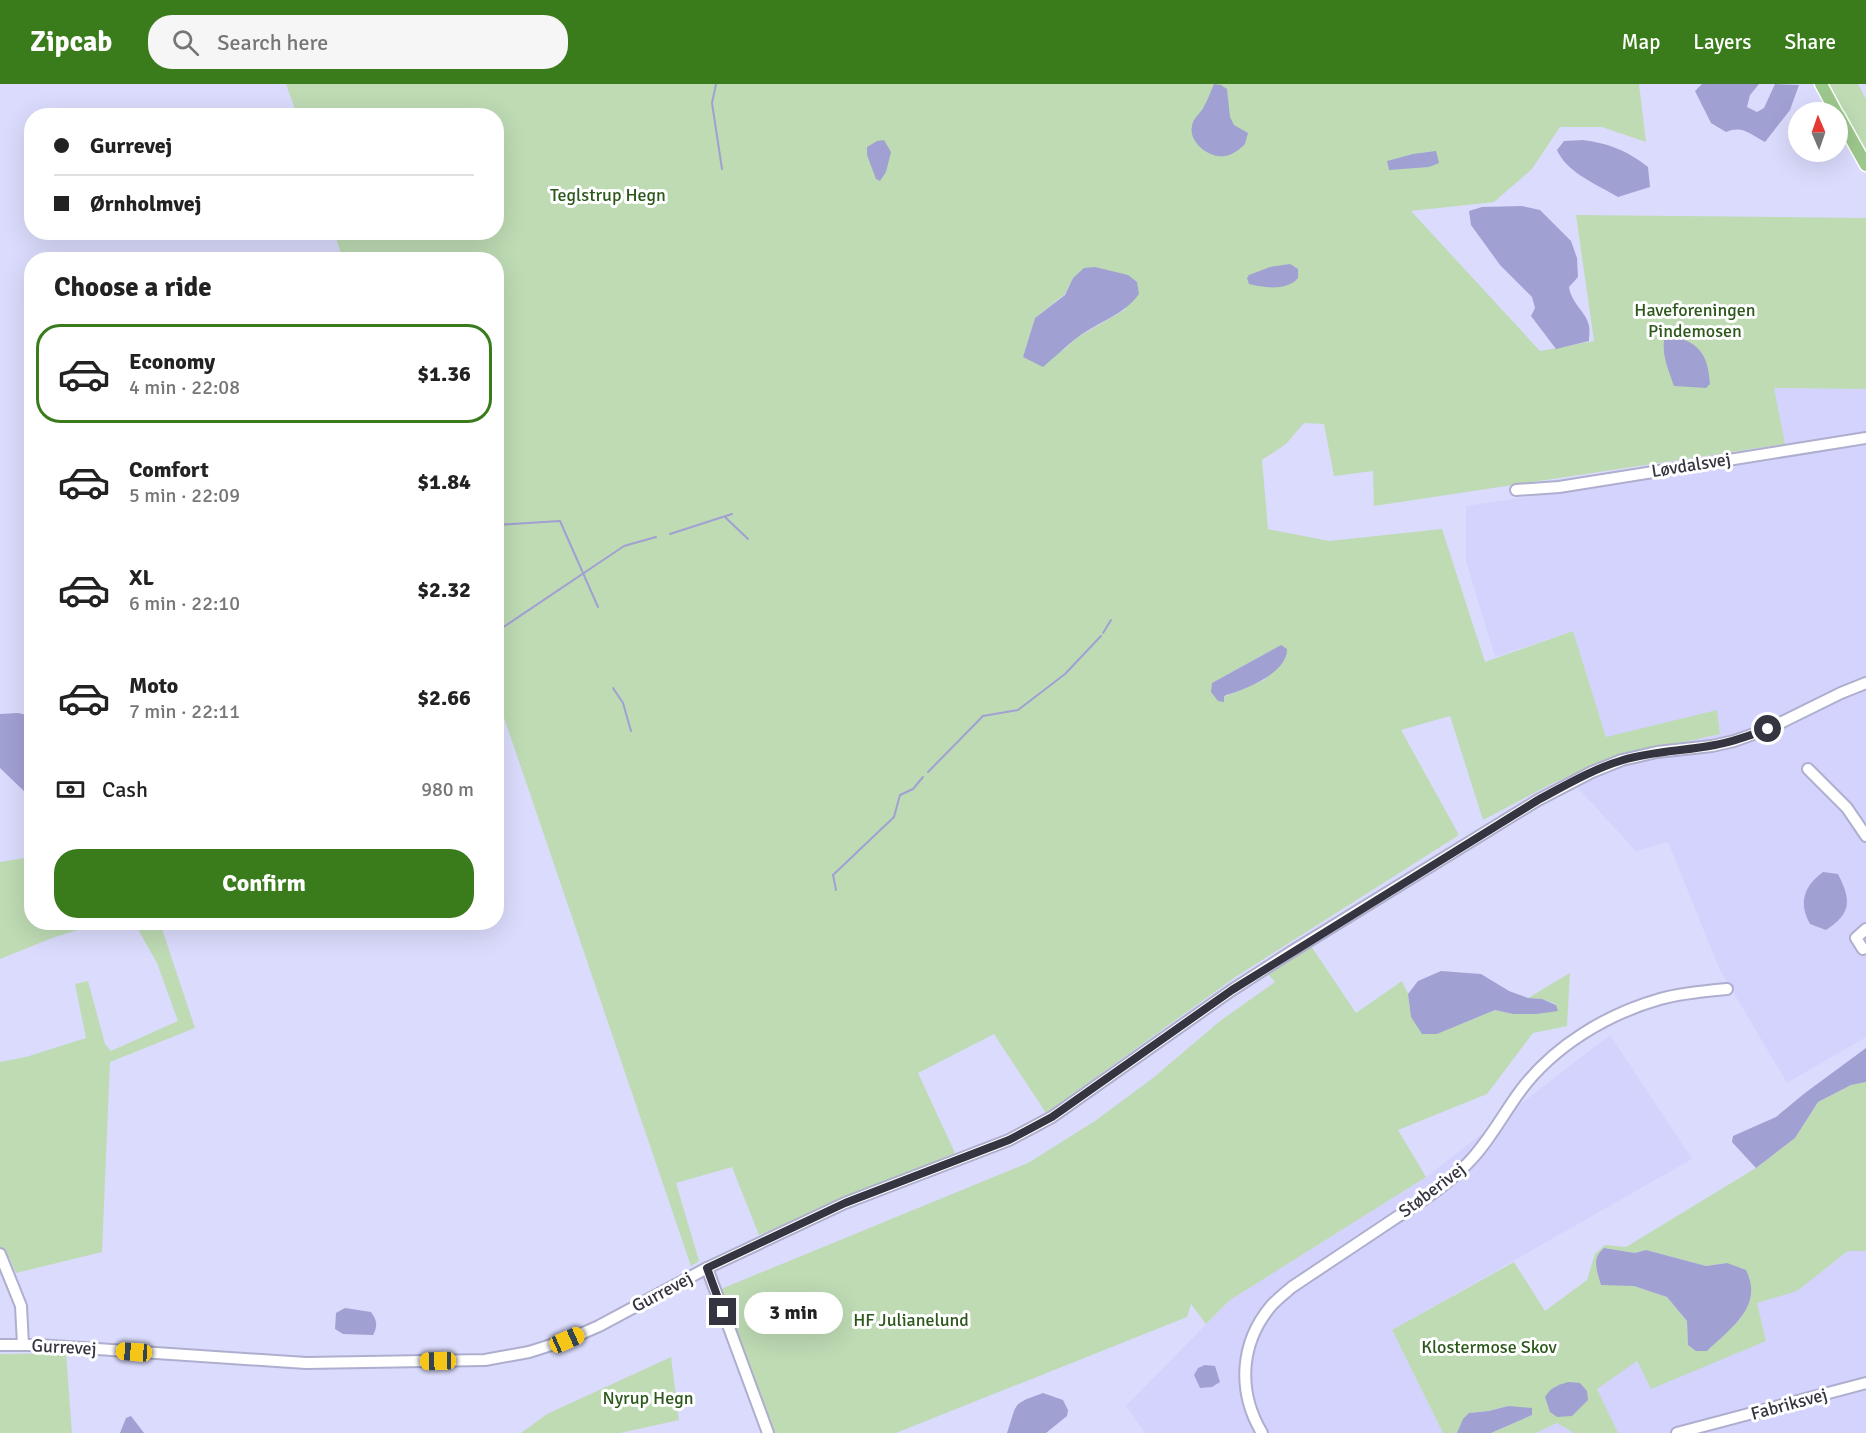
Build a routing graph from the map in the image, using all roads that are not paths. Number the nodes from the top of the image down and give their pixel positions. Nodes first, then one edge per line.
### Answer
1 (1821, 84) edge
2 (1831, 102) edge
3 (1848, 133) edge
4 (1866, 165) edge
5 (1866, 438) edge
6 (1516, 490) dead end
7 (1866, 683) edge
8 (1808, 769) dead end
9 (1866, 836) edge
10 (1866, 929) edge
11 (1863, 949) dead end
12 (1727, 989) dead end
13 (0, 1254) edge
14 (707, 1268) junction
15 (0, 1345) edge
16 (23, 1345) junction
17 (1866, 1383) edge
18 (768, 1433) edge
19 (1262, 1433) edge
20 (1677, 1433) edge

1 - 2 main road
3 - 4 main road
5 - 6 street, Løvdalsvej
7 - 14 street, Gurrevej
8 - 9 street
10 - 11 street
12 - 19 street, Støberivej
13 - 16 street
14 - 16 street, Gurrevej
14 - 18 street
15 - 16 street, Gurrevej
17 - 20 street, Fabriksvej

